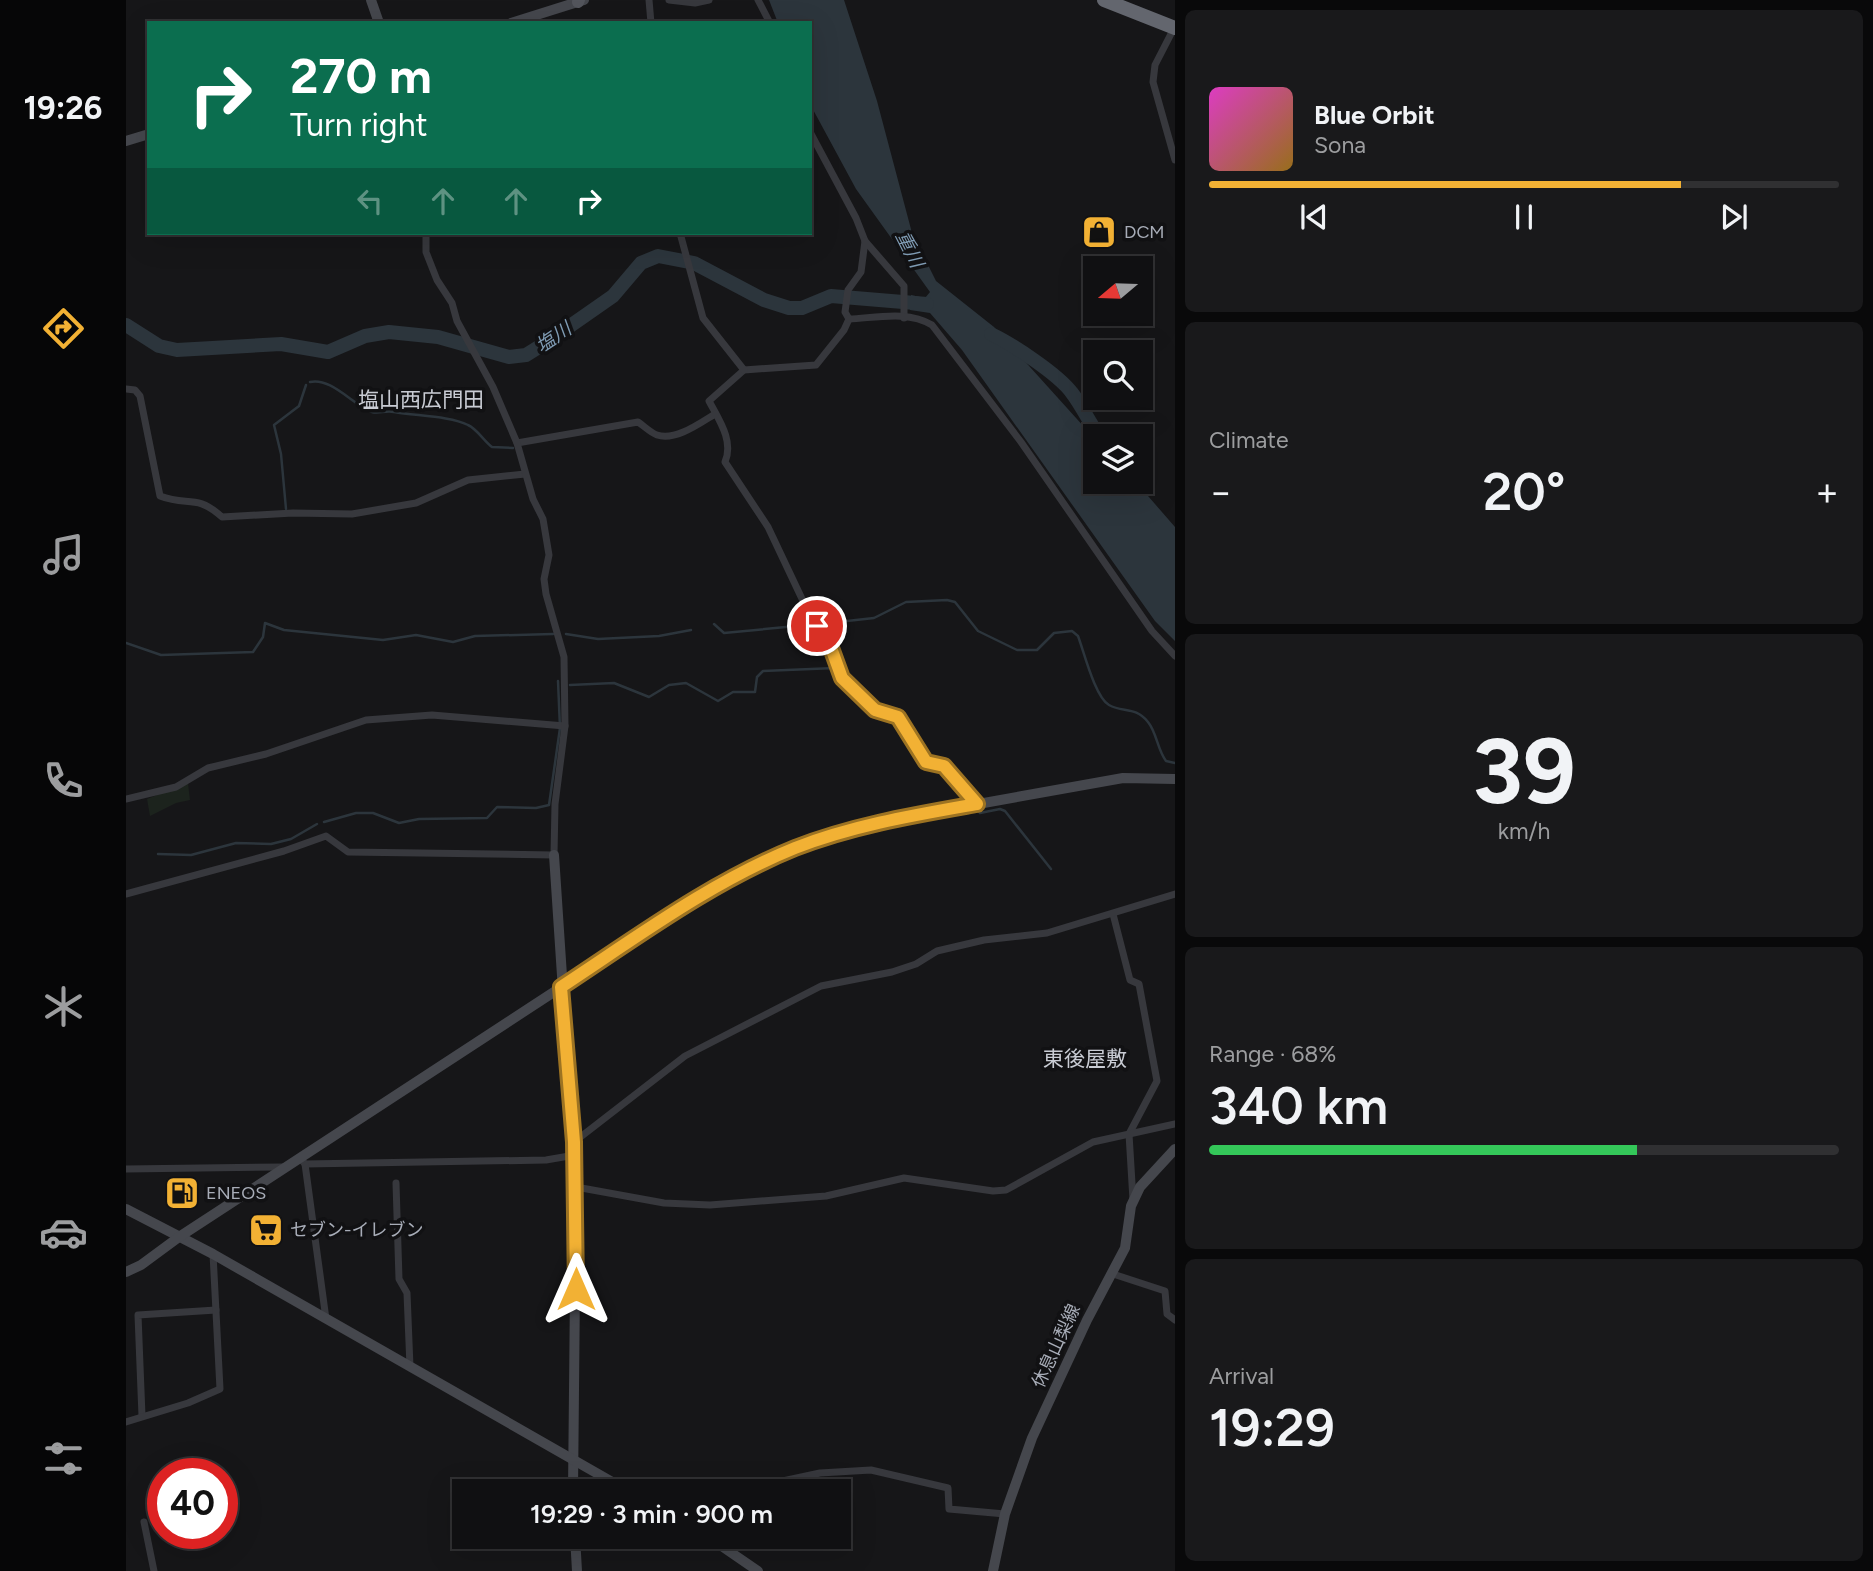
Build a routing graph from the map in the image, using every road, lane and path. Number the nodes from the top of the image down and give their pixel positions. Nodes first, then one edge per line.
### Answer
1 (371, 0) edge
2 (649, 0) edge
3 (670, 0) edge
4 (709, 0) edge
5 (758, 0) edge
6 (1104, 0) edge
7 (580, 1) edge
8 (378, 21) edge
9 (517, 21) edge
10 (651, 21) edge
11 (768, 21) edge
12 (1175, 28) edge
13 (147, 135) edge
14 (812, 136) edge
15 (126, 141) edge
16 (1175, 160) edge
17 (426, 235) edge
18 (681, 235) edge
19 (866, 241) junction
20 (847, 316) junction
21 (904, 318) junction
22 (744, 370) junction
23 (126, 388) edge
24 (715, 414) junction
25 (517, 443) junction
26 (525, 474) junction
27 (1175, 656) edge
28 (561, 726) junction
29 (1175, 779) edge
30 (126, 799) edge
31 (977, 804) junction
32 (554, 855) junction
33 (126, 894) edge
34 (1175, 894) edge
35 (1113, 914) junction
36 (561, 987) junction
37 (1175, 1124) edge
38 (1129, 1134) junction
39 (574, 1142) junction
40 (1175, 1149) edge
41 (575, 1155) junction
42 (303, 1161) junction
43 (286, 1167) junction
44 (126, 1168) edge
45 (396, 1183) dead end
46 (576, 1187) junction
47 (1133, 1200) junction
48 (126, 1209) edge
49 (179, 1237) junction
50 (213, 1254) junction
51 (126, 1272) edge
52 (1113, 1274) junction
53 (216, 1310) junction
54 (326, 1320) junction
55 (1175, 1320) edge
56 (410, 1367) junction
57 (142, 1416) junction
58 (126, 1422) edge
59 (572, 1460) junction
60 (573, 1479) edge
61 (606, 1479) edge
62 (792, 1479) edge
63 (1005, 1514) junction
64 (144, 1522) dead end
65 (576, 1549) edge
66 (726, 1549) edge
67 (154, 1571) edge
68 (577, 1571) edge
69 (758, 1571) edge
70 (993, 1571) edge

1 - 8 street
2 - 10 street
3 - 4 street
5 - 11 street
6 - 12 highway
7 - 9 street
12 - 16 street
13 - 15 street
14 - 19 street
17 - 25 street
18 - 22 street
19 - 20 street
19 - 21 street
20 - 21 street
20 - 22 street
21 - 27 street
22 - 24 street
23 - 26 street
24 - 25 street
24 - 31 street
25 - 26 street
26 - 28 street
28 - 30 street
28 - 32 street
29 - 31 street
31 - 36 street
32 - 33 street
32 - 36 street
34 - 35 street
35 - 38 street
35 - 39 street
36 - 39 street
36 - 42 street
37 - 38 street
38 - 46 street
38 - 47 street
39 - 41 street
40 - 47 street, 休息山梨線
41 - 42 street
41 - 46 street
42 - 43 street
42 - 54 street
43 - 44 street
43 - 49 street
45 - 56 street
46 - 59 street
47 - 52 street, 休息山梨線
48 - 49 street
49 - 50 street
49 - 51 street
50 - 53 street
50 - 54 street
52 - 55 street
52 - 63 street, 休息山梨線
53 - 57 street
53 - 57 street
54 - 56 street
56 - 59 street
57 - 58 street
59 - 60 street
59 - 61 street
62 - 63 street
63 - 70 street, 休息山梨線
64 - 67 street
65 - 68 street
66 - 69 street

